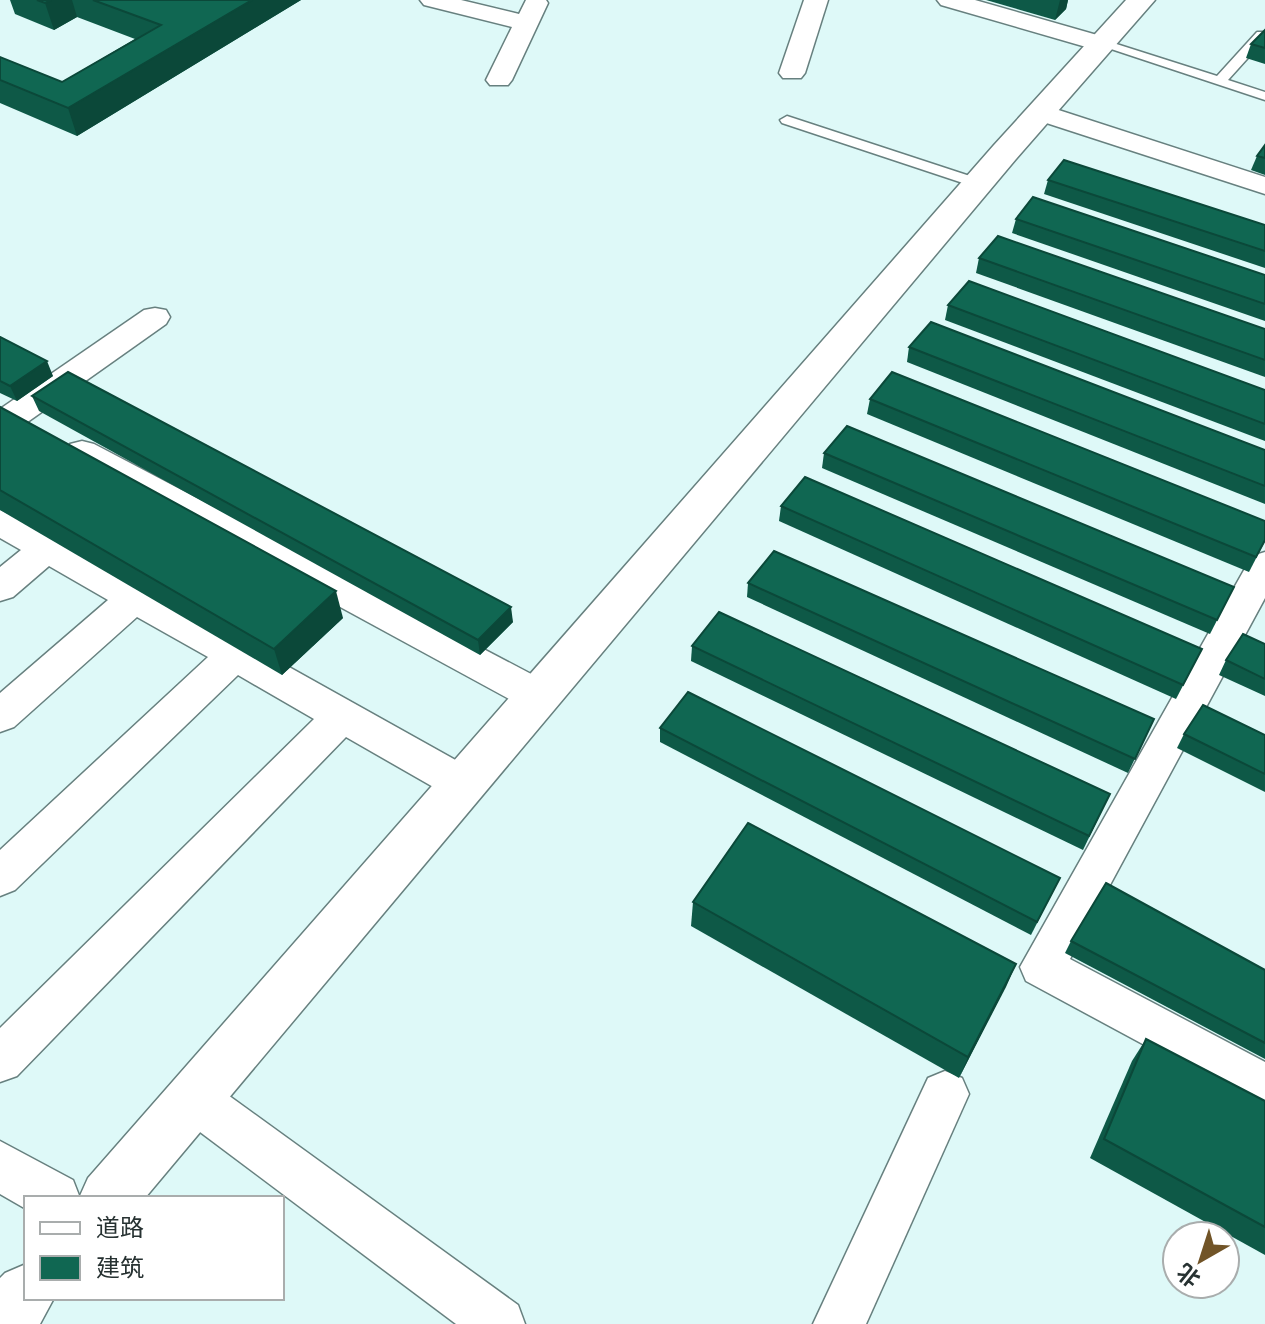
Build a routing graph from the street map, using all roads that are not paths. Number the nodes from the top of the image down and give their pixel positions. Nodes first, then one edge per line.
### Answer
1 (432, 0) edge
2 (537, 0) edge
3 (816, 0) edge
4 (949, 0) edge
5 (1141, 0) edge
6 (526, 23) junction
7 (1262, 35) edge
8 (1102, 44) junction
9 (792, 73) dead end
10 (499, 80) dead end
11 (1220, 81) junction
12 (1265, 96) edge
13 (1040, 112) junction
14 (787, 120) dead end
15 (977, 183) junction
16 (1265, 186) edge
17 (155, 317) dead end
18 (27, 427) edge
19 (0, 522) edge
20 (47, 548) junction
21 (1265, 565) edge
22 (0, 587) edge
23 (134, 598) junction
24 (1253, 611) edge
25 (235, 655) junction
26 (538, 696) junction
27 (0, 716) edge
28 (342, 716) junction
29 (463, 784) junction
30 (0, 877) edge
31 (0, 1060) edge
32 (1265, 1087) edge
33 (945, 1094) dead end
34 (193, 1098) junction
35 (0, 1166) edge
36 (52, 1196) edge
37 (110, 1196) edge
38 (24, 1296) edge
39 (0, 1324) edge
40 (499, 1324) edge
41 (839, 1324) edge

1 - 6 street
2 - 6 street
3 - 9 street
4 - 8 street
5 - 8 street
6 - 10 street
7 - 11 lane
8 - 11 lane
8 - 13 street
11 - 12 lane
13 - 15 street
13 - 16 street
14 - 15 lane
15 - 26 street
17 - 18 street
18 - 26 street
19 - 20 street
20 - 22 street
20 - 23 street
21 - 24 street
23 - 25 street
23 - 27 street
24 - 32 street
25 - 28 street
25 - 30 street
26 - 29 street
28 - 29 street
28 - 31 street
29 - 34 street
33 - 41 street
34 - 37 street
34 - 40 street
35 - 36 street
38 - 39 street

